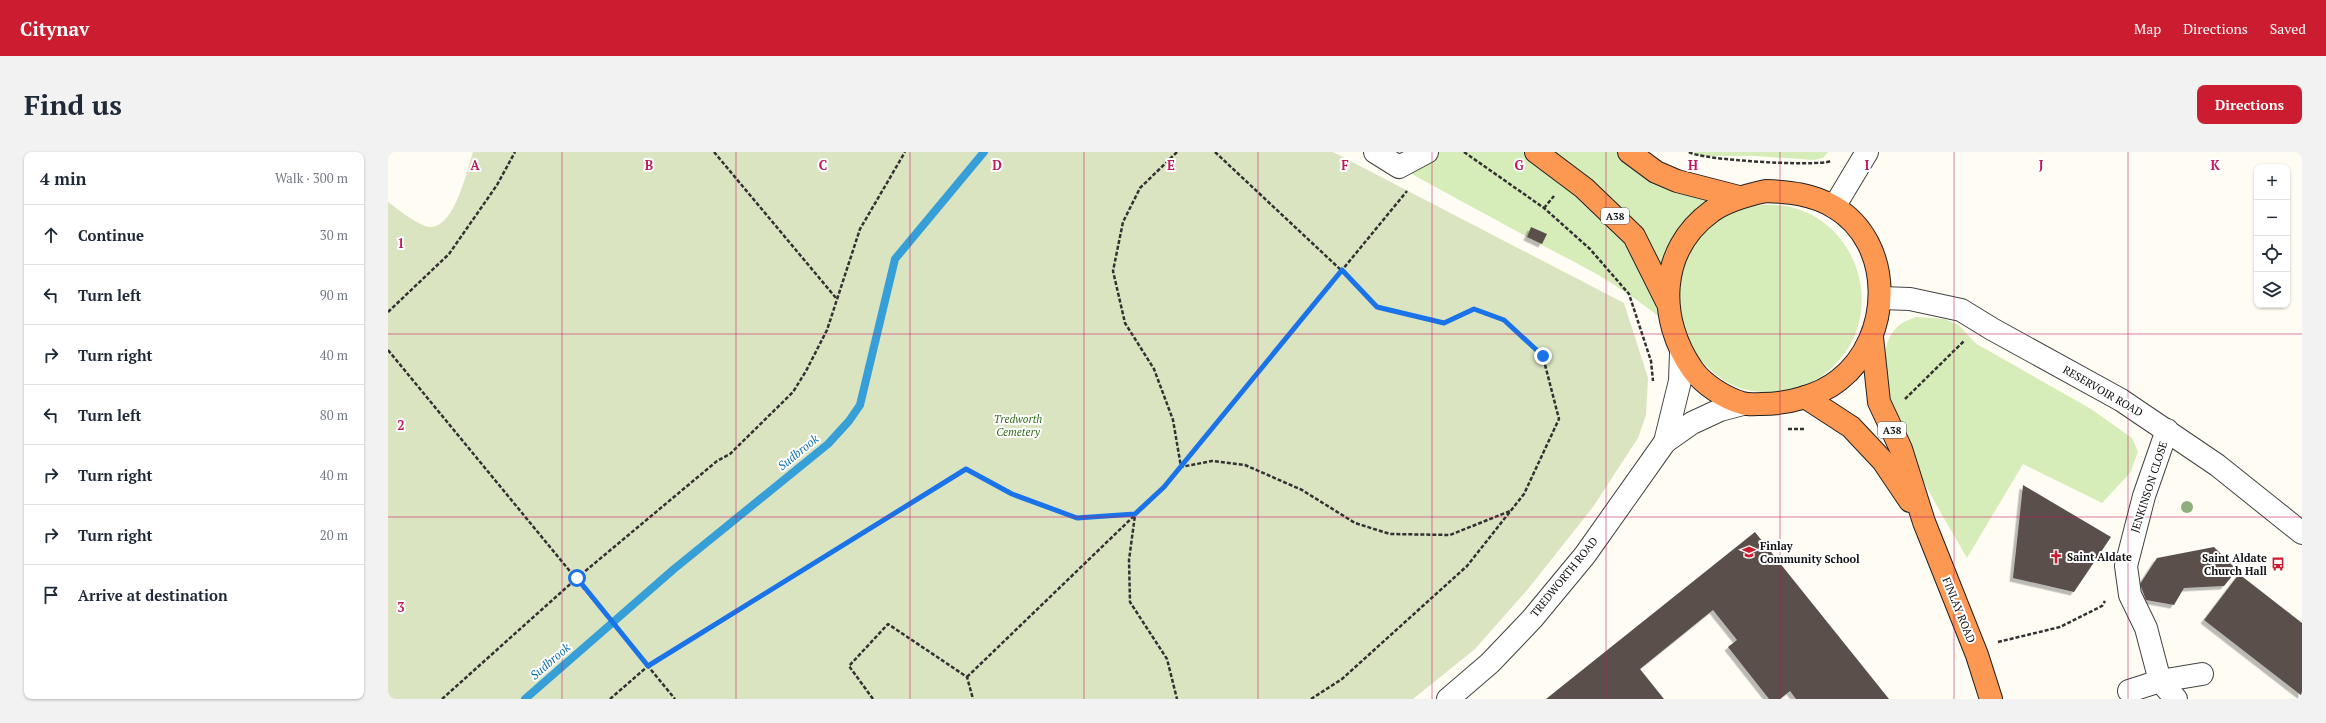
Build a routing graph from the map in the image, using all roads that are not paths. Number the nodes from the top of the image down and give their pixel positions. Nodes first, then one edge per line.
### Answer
1 (1375, 152) edge
2 (1428, 152) edge
3 (1536, 152) edge
4 (1629, 152) edge
5 (1861, 161) edge
6 (1739, 197) junction
7 (1834, 207) junction
8 (1881, 298) junction
9 (1667, 303) junction
10 (1872, 336) junction
11 (1681, 353) junction
12 (1805, 397) junction
13 (1743, 404) junction
14 (2167, 430) junction
15 (1665, 442) junction
16 (1924, 522) junction
17 (2302, 533) edge
18 (2202, 674) dead end
19 (2160, 681) junction
20 (2129, 691) dead end
21 (1448, 699) edge
22 (1991, 699) edge
23 (2176, 699) edge

1 - 2 street
3 - 9 highway, A38
4 - 6 highway, A38
5 - 7 street
6 - 7 highway, A38
6 - 9 highway, A38
7 - 8 highway, A38
8 - 10 highway, A38
8 - 14 street, RESERVOIR ROAD
9 - 11 highway, A38
10 - 12 highway, A38
10 - 16 highway, FINLAY ROAD / A38
11 - 13 highway, A38
11 - 15 street, TREDWORTH ROAD
12 - 13 highway, A38
12 - 16 highway, FINLAY ROAD / A38
13 - 15 street, TREDWORTH ROAD
14 - 17 street, RESERVOIR ROAD
14 - 19 street, JENKINSON CLOSE
15 - 21 street, TREDWORTH ROAD
16 - 22 highway, FINLAY ROAD / A38
18 - 19 street
19 - 20 street
19 - 23 street

